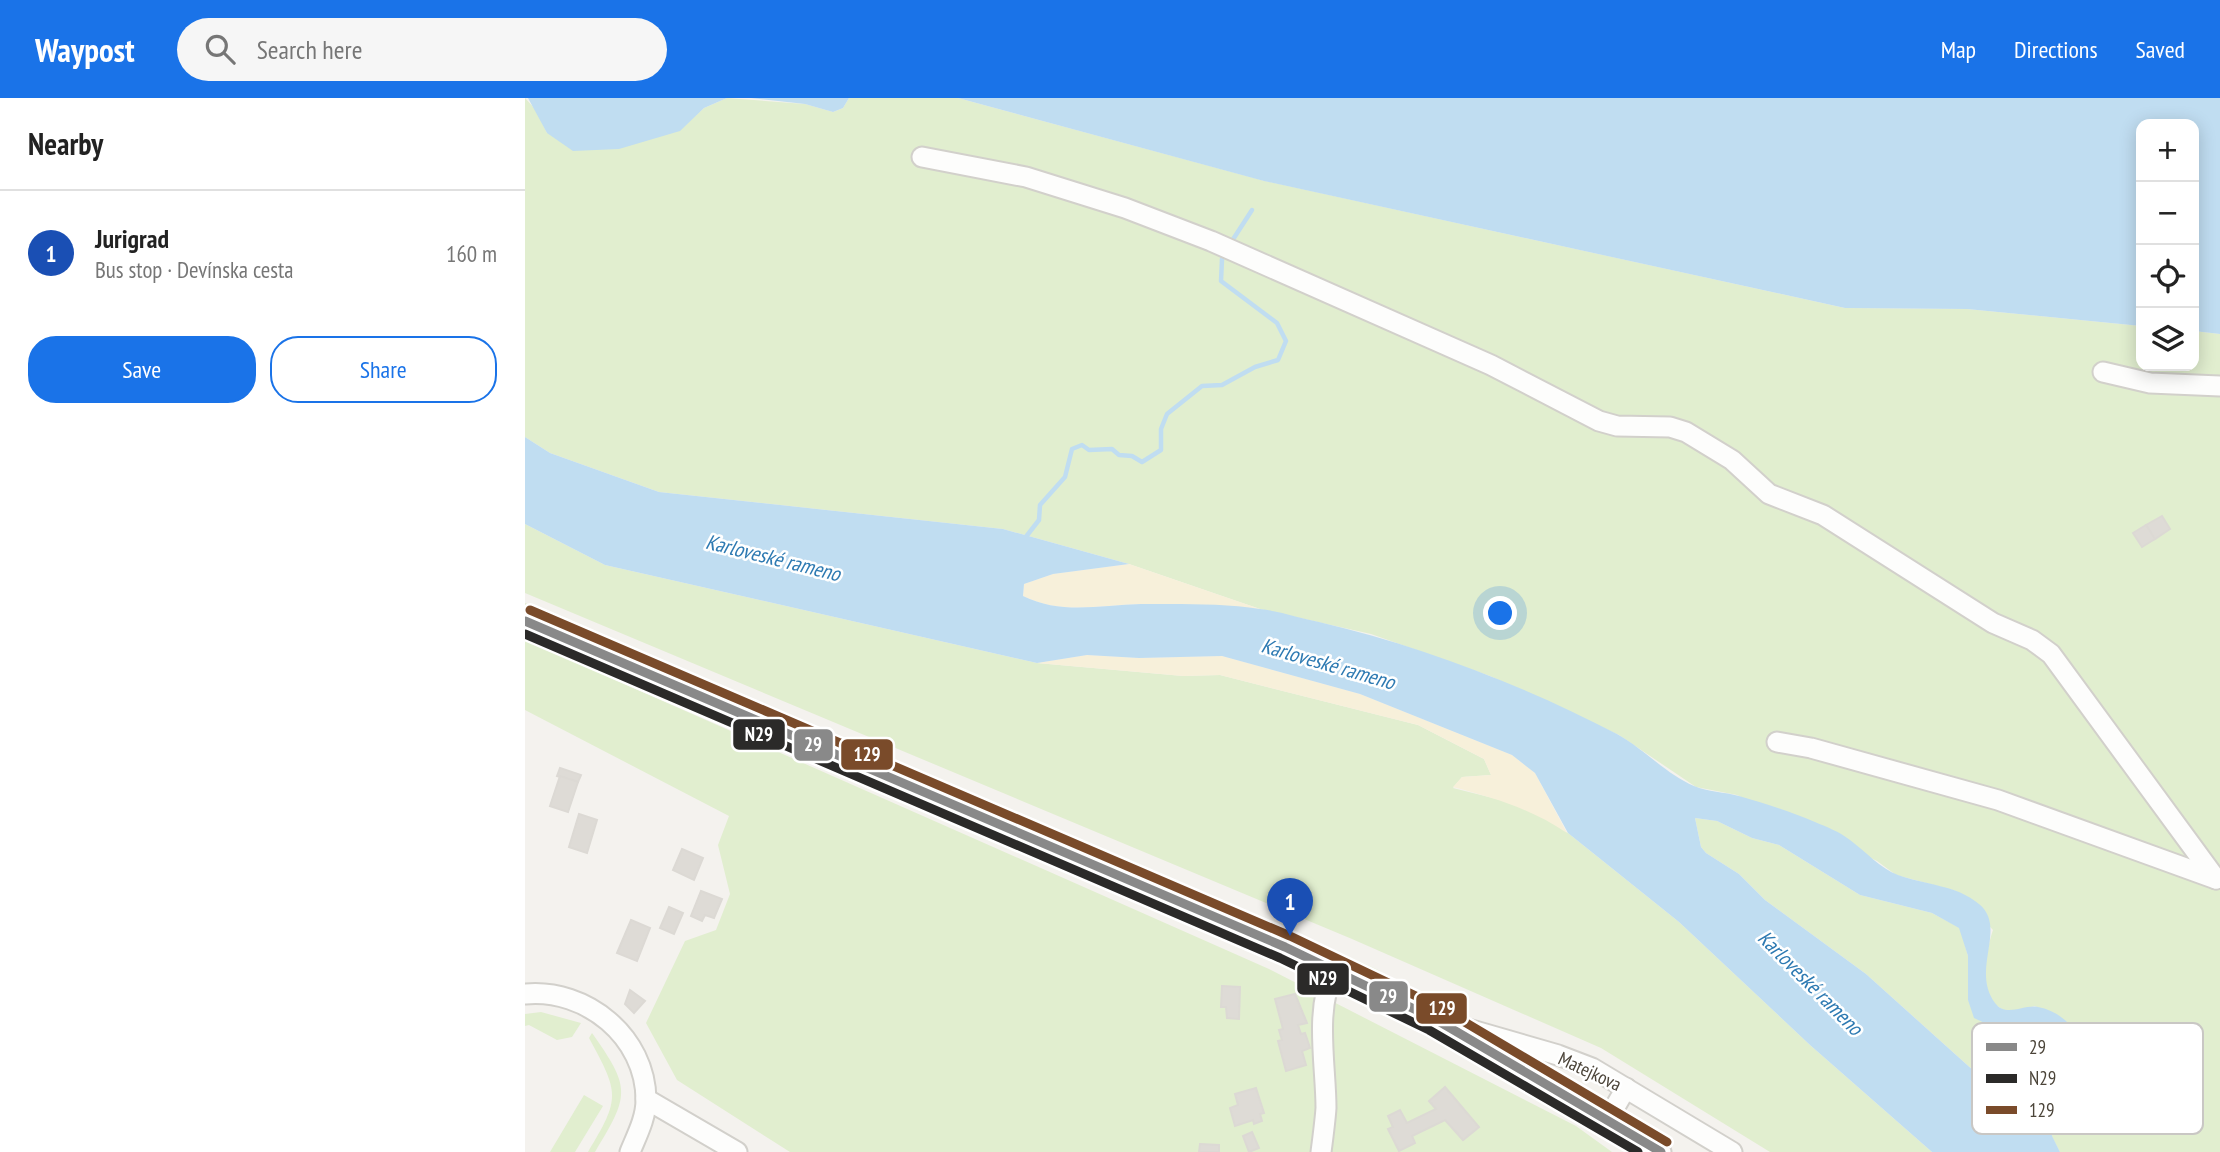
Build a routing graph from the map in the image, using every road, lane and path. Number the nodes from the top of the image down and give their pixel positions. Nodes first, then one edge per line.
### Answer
1 (922, 157) dead end
2 (2103, 372) dead end
3 (2220, 386) edge
4 (525, 621) edge
5 (1777, 743) dead end
6 (2218, 880) edge
7 (1334, 970) junction
8 (525, 995) edge
9 (1435, 1019) junction
10 (1633, 1092) junction
11 (646, 1099) junction
12 (1608, 1119) junction
13 (630, 1152) edge
14 (737, 1152) edge
15 (1321, 1152) edge
16 (1638, 1152) edge
17 (1661, 1152) edge
18 (1732, 1152) edge

1 - 6 street
2 - 3 street
4 - 7 street
5 - 6 street
7 - 9 street
7 - 15 street
8 - 11 street
9 - 10 street, Matejkova
9 - 12 street
10 - 12 street
10 - 18 street, Matejkova
11 - 13 street
11 - 14 street
12 - 16 street, Matejkova
12 - 17 street

